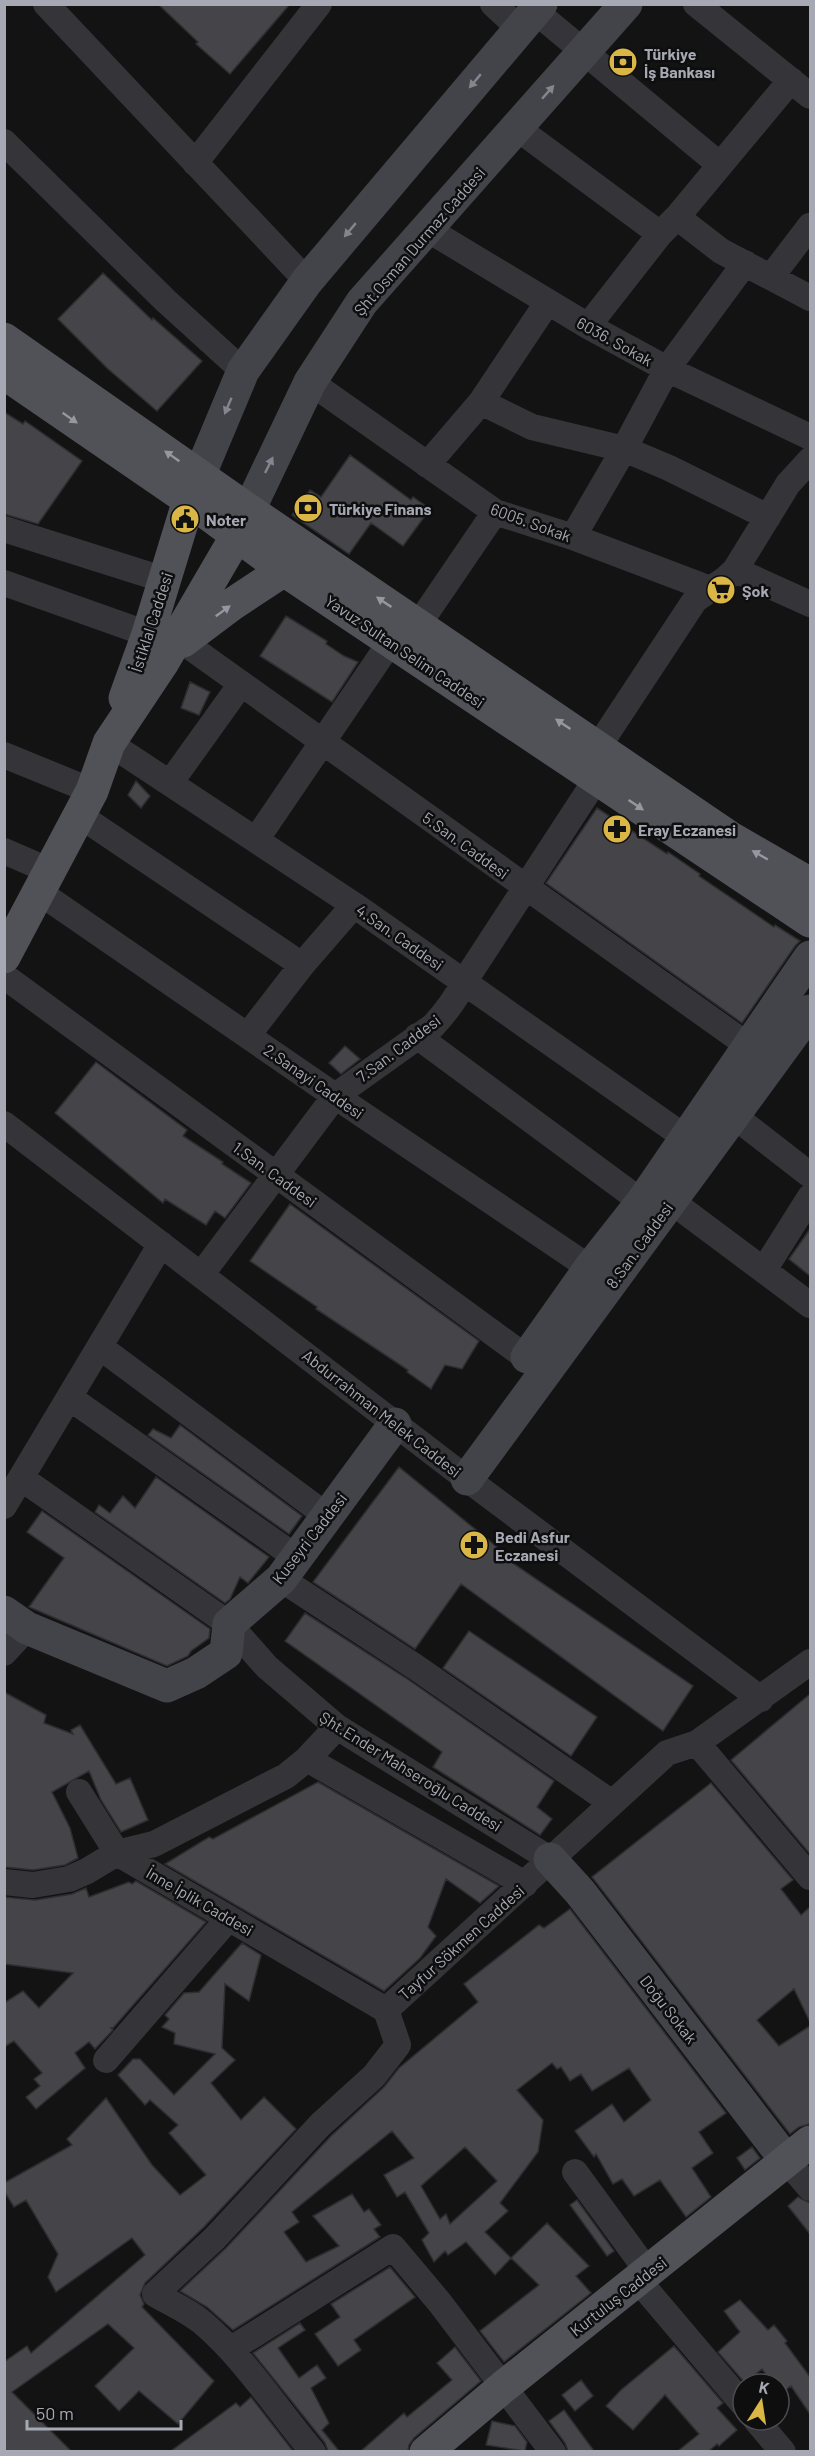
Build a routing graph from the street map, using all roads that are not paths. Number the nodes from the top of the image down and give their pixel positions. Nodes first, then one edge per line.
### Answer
1 (46, 4) edge
2 (319, 4) edge
3 (493, 4) edge
4 (626, 4) edge
5 (696, 4) edge
6 (532, 15) edge
7 (584, 52) junction
8 (801, 88) edge
9 (517, 128) junction
10 (4, 142) edge
11 (195, 163) junction
12 (720, 165) junction
13 (668, 226) junction
14 (810, 226) edge
15 (427, 229) junction
16 (745, 263) junction
17 (771, 277) junction
18 (307, 281) junction
19 (810, 298) edge
20 (547, 303) junction
21 (588, 326) junction
22 (4, 339) edge
23 (667, 369) junction
24 (243, 371) junction
25 (4, 373) edge
26 (310, 382) junction
27 (481, 402) junction
28 (810, 437) edge
29 (624, 449) junction
30 (810, 460) edge
31 (427, 465) junction
32 (194, 487) junction
33 (495, 512) junction
34 (768, 517) junction
35 (242, 523) junction
36 (4, 529) edge
37 (573, 537) junction
38 (284, 570) junction
39 (735, 570) junction
40 (165, 580) junction
41 (4, 583) edge
42 (710, 589) junction
43 (810, 604) edge
44 (404, 633) junction
45 (148, 634) junction
46 (173, 652) junction
47 (241, 684) junction
48 (323, 742) junction
49 (109, 743) junction
50 (4, 755) edge
51 (597, 763) junction
52 (170, 783) junction
53 (85, 803) junction
54 (256, 840) junction
55 (4, 851) edge
56 (44, 881) junction
57 (810, 884) edge
58 (526, 887) junction
59 (354, 905) junction
60 (810, 921) edge
61 (4, 957) edge
62 (810, 957) edge
63 (302, 965) junction
64 (4, 976) edge
65 (464, 982) junction
66 (810, 1011) edge
67 (248, 1035) junction
68 (417, 1036) junction
69 (750, 1047) junction
70 (335, 1096) junction
71 (734, 1116) junction
72 (4, 1124) edge
73 (686, 1138) junction
74 (276, 1174) junction
75 (810, 1175) edge
76 (810, 1197) edge
77 (657, 1201) junction
78 (161, 1244) junction
79 (590, 1268) junction
80 (764, 1270) junction
81 (201, 1275) junction
82 (810, 1305) edge
83 (100, 1347) junction
84 (536, 1365) junction
85 (70, 1398) junction
86 (395, 1424) junction
87 (21, 1478) junction
88 (467, 1479) junction
89 (4, 1506) edge
90 (327, 1516) junction
91 (289, 1568) junction
92 (16, 1620) edge
93 (228, 1624) junction
94 (4, 1653) edge
95 (810, 1662) edge
96 (761, 1699) junction
97 (337, 1727) junction
98 (697, 1743) junction
99 (307, 1759) junction
100 (79, 1792) dead end
101 (612, 1803) junction
102 (117, 1853) junction
103 (550, 1859) junction
104 (810, 1876) edge
105 (4, 1882) edge
106 (525, 1884) junction
107 (229, 1918) junction
108 (386, 2010) junction
109 (106, 2060) dead end
110 (798, 2151) edge
111 (575, 2172) dead end
112 (810, 2188) edge
113 (643, 2276) junction
114 (231, 2349) junction
115 (503, 2387) junction
116 (731, 2389) edge
117 (766, 2432) edge
118 (313, 2451) edge
119 (426, 2451) edge
120 (553, 2451) edge
121 (783, 2451) edge

1 - 11 street
2 - 11 street
3 - 6 street
4 - 7 street, Şht.Osman Durmaz Caddesi
5 - 8 street
6 - 7 street
6 -> 18 street
9 -> 7 street, Şht.Osman Durmaz Caddesi
7 - 12 street
8 - 12 street
9 - 13 street
9 - 15 street, Şht.Osman Durmaz Caddesi
10 - 24 street
11 - 18 street
12 - 13 street
13 - 16 street
13 - 21 street
14 - 17 street
15 - 20 street, 6036. Sokak
15 - 26 street, Şht.Osman Durmaz Caddesi
16 - 17 street
16 - 23 street
17 - 19 street
18 - 24 street
20 - 21 street, 6036. Sokak
20 - 27 street
21 - 23 street, 6036. Sokak
32 -> 22 main road, Yavuz Sultan Selim Caddesi
23 - 28 street, 6036. Sokak
23 - 29 street
24 -> 32 street
25 -> 32 main road, Yavuz Sultan Selim Caddesi
26 - 31 street, 6005. Sokak
35 -> 26 street, Şht.Osman Durmaz Caddesi
27 - 29 street
27 - 31 street
29 - 34 street
29 - 37 street
30 - 34 street
31 - 33 street, 6005. Sokak
32 - 35 main road, Yavuz Sultan Selim Caddesi
32 - 40 main road, İstiklal Caddesi
33 - 37 street, 6005. Sokak
33 - 44 street
34 - 39 street
35 - 38 main road, Yavuz Sultan Selim Caddesi
44 -> 35 main road, Yavuz Sultan Selim Caddesi
35 - 46 main road, İstiklal Caddesi
36 - 40 street
37 - 42 street, 6005. Sokak
38 - 44 main road, Yavuz Sultan Selim Caddesi
46 -> 38 main road, İstiklal Caddesi
39 - 42 street, 7.San. Caddesi
39 - 43 street
40 - 45 main road, İstiklal Caddesi
41 - 45 street
42 - 51 street, 7.San. Caddesi
44 - 48 street
44 - 51 main road, Yavuz Sultan Selim Caddesi
45 - 49 main road, İstiklal Caddesi
46 - 47 street, 5.San. Caddesi
46 - 49 main road, İstiklal Caddesi
47 - 48 street, 5.San. Caddesi
47 - 52 street
48 - 54 street
48 - 58 street, 5.San. Caddesi
49 - 52 street, 4.San. Caddesi
49 - 53 main road, İstiklal Caddesi
50 - 53 street
57 -> 51 main road, Yavuz Sultan Selim Caddesi
51 - 58 street, 7.San. Caddesi
51 -> 60 main road, Yavuz Sultan Selim Caddesi
52 - 54 street, 4.San. Caddesi
53 - 56 main road, İstiklal Caddesi
53 - 63 street
54 - 59 street, 4.San. Caddesi
55 - 56 street, 2.Sanayi Caddesi
56 - 61 main road, İstiklal Caddesi
56 - 67 street, 2.Sanayi Caddesi
58 - 65 street, 7.San. Caddesi
58 - 69 street, 5.San. Caddesi
59 - 63 street
59 - 65 street, 4.San. Caddesi
62 - 69 street, 8.San. Caddesi
63 - 67 street
64 - 74 street, 1.San. Caddesi
65 - 68 street, 7.San. Caddesi
65 - 73 street, 4.San. Caddesi
66 - 71 street, 8.San. Caddesi
67 - 70 street, 2.Sanayi Caddesi
68 - 70 street, 7.San. Caddesi
68 - 77 street
69 - 73 street, 8.San. Caddesi
70 - 74 street, 7.San. Caddesi
70 - 79 street, 2.Sanayi Caddesi
71 - 75 street
71 - 77 street, 8.San. Caddesi
72 - 78 street, Abdurrahman Melek Caddesi
73 - 77 street, 8.San. Caddesi
74 - 81 street, 7.San. Caddesi
74 - 84 street, 1.San. Caddesi
76 - 80 street
77 - 79 street, 8.San. Caddesi
77 - 80 street
77 - 84 street, 8.San. Caddesi
78 - 81 street, Abdurrahman Melek Caddesi
78 - 83 street
79 - 84 street, 8.San. Caddesi
80 - 82 street
81 - 86 street, Abdurrahman Melek Caddesi
83 - 85 street
83 - 90 street
84 - 88 street, 8.San. Caddesi
85 - 87 street
85 - 91 street
86 - 88 street, Abdurrahman Melek Caddesi
86 - 90 street, Kuseyri Caddesi
87 - 89 street
87 - 93 street, Şht.Ender Mahseroğlu Caddesi
88 - 96 street, Abdurrahman Melek Caddesi
90 - 91 street, Kuseyri Caddesi
91 - 93 street, Kuseyri Caddesi
91 - 101 street
92 - 93 street
92 - 94 street
93 - 97 street, Şht.Ender Mahseroğlu Caddesi
95 - 96 street, Tayfur Sökmen Caddesi
96 - 98 street, Tayfur Sökmen Caddesi
97 - 99 street
97 - 103 street, Şht.Ender Mahseroğlu Caddesi
98 - 101 street, Tayfur Sökmen Caddesi
98 - 104 street
99 - 102 street
99 - 106 street
100 - 102 street
101 - 103 street, Tayfur Sökmen Caddesi
102 - 105 street
102 - 107 street, İnne İplik Caddesi
103 - 106 street, Tayfur Sökmen Caddesi
103 - 110 street, Doğu Sokak
106 - 108 street, Tayfur Sökmen Caddesi
107 - 108 street, İnne İplik Caddesi
107 - 109 street
108 - 114 street, Tayfur Sökmen Caddesi
110 - 112 street
110 - 113 main road, Kurtuluş Caddesi
111 - 113 street
113 - 115 main road, Kurtuluş Caddesi
113 - 116 street
114 - 115 street
114 - 118 street
115 - 119 main road, Kurtuluş Caddesi
115 - 120 street
117 - 121 street

